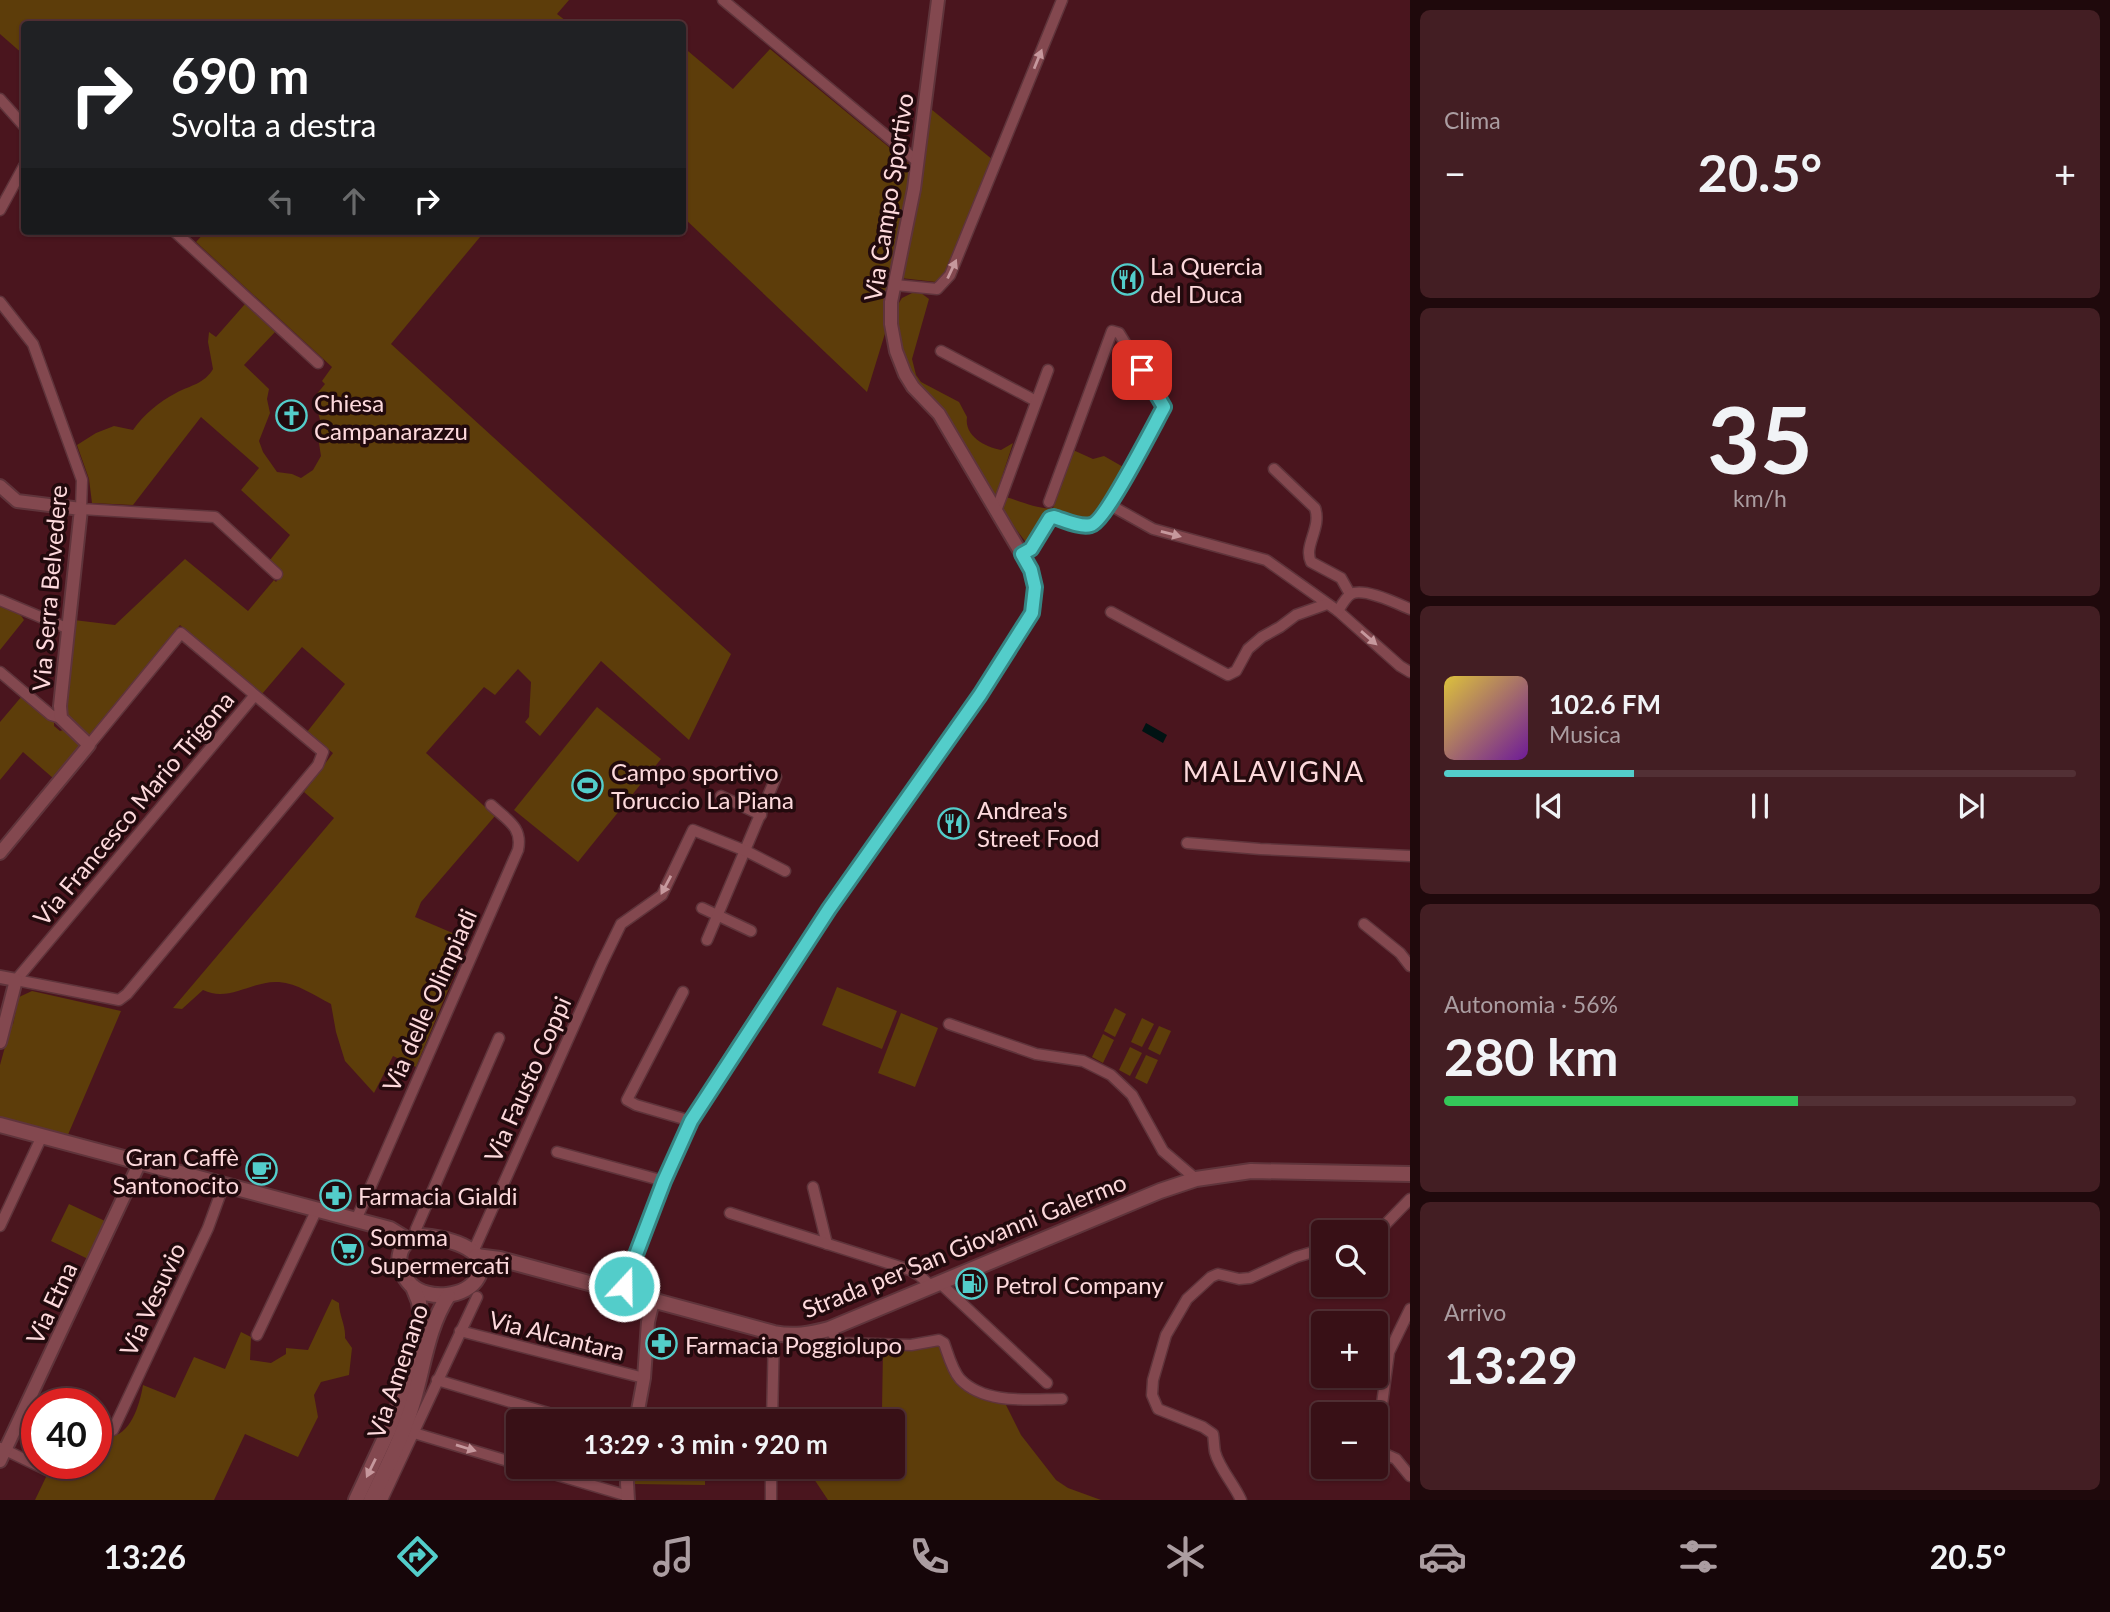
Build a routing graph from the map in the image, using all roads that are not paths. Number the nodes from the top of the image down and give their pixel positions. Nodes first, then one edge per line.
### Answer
1 (723, 0) edge
2 (938, 0) edge
3 (1062, 0) edge
4 (0, 99) edge
5 (21, 123) edge
6 (918, 162) junction
7 (21, 172) edge
8 (0, 210) edge
9 (178, 235) edge
10 (895, 285) junction
11 (0, 302) edge
12 (941, 352) dead end
13 (318, 363) dead end
14 (1048, 370) dead end
15 (1036, 401) junction
16 (1274, 469) dead end
17 (0, 486) edge
18 (1049, 502) dead end
19 (1110, 505) junction
20 (81, 509) junction
21 (996, 512) junction
22 (1022, 554) junction
23 (277, 574) dead end
24 (1350, 594) junction
25 (0, 600) edge
26 (1327, 604) junction
27 (1410, 610) edge
28 (1338, 611) junction
29 (1111, 612) dead end
30 (69, 628) junction
31 (0, 671) edge
32 (1410, 672) edge
33 (255, 695) junction
34 (61, 718) junction
35 (89, 745) junction
36 (776, 777) dead end
37 (721, 796) dead end
38 (491, 804) dead end
39 (761, 815) junction
40 (1187, 843) dead end
41 (746, 851) junction
42 (0, 853) edge
43 (1410, 856) edge
44 (785, 871) dead end
45 (702, 908) dead end
46 (718, 916) junction
47 (1364, 924) dead end
48 (751, 932) dead end
49 (707, 940) dead end
50 (1410, 966) edge
51 (0, 977) edge
52 (16, 980) junction
53 (683, 992) dead end
54 (949, 1024) dead end
55 (499, 1038) dead end
56 (0, 1042) edge
57 (691, 1121) junction
58 (0, 1125) edge
59 (42, 1136) junction
60 (557, 1152) dead end
61 (140, 1162) junction
62 (1410, 1174) edge
63 (1196, 1179) junction
64 (664, 1181) junction
65 (224, 1184) junction
66 (813, 1186) dead end
67 (1410, 1199) edge
68 (317, 1209) junction
69 (730, 1213) dead end
70 (356, 1220) junction
71 (1388, 1222) edge
72 (0, 1226) edge
73 (407, 1242) junction
74 (827, 1244) junction
75 (1311, 1253) edge
76 (474, 1254) junction
77 (500, 1259) junction
78 (480, 1272) junction
79 (936, 1285) junction
80 (413, 1287) junction
81 (621, 1293) junction
82 (448, 1296) junction
83 (477, 1297) dead end
84 (653, 1301) junction
85 (1410, 1309) edge
86 (830, 1329) junction
87 (460, 1331) junction
88 (774, 1333) junction
89 (257, 1335) dead end
90 (644, 1378) junction
91 (437, 1380) junction
92 (1047, 1383) dead end
93 (1062, 1399) dead end
94 (1382, 1402) edge
95 (535, 1409) edge
96 (638, 1409) edge
97 (772, 1409) edge
98 (113, 1430) dead end
99 (414, 1433) junction
100 (2, 1453) edge
101 (1388, 1455) edge
102 (21, 1460) edge
103 (506, 1460) edge
104 (1410, 1476) edge
105 (568, 1479) edge
106 (628, 1479) edge
107 (771, 1479) edge
108 (628, 1498) edge
109 (382, 1499) edge
110 (356, 1500) edge
111 (771, 1500) edge
112 (1241, 1500) edge

1 - 6 street
2 - 6 street, Via Campo Sportivo
10 -> 3 street
4 - 5 street
6 - 10 street, Via Campo Sportivo
7 - 8 street
9 - 13 street
10 - 21 street, Via Campo Sportivo
11 - 20 street, Via Serra Belvedere
12 - 15 street
14 - 15 street
15 - 21 street
16 - 24 street
17 - 20 street
18 - 19 street
19 - 22 street
19 -> 26 street
20 - 23 street
20 - 30 street, Via Serra Belvedere
21 - 22 street, Via Campo Sportivo
22 - 57 street, Via Campo Sportivo
24 - 27 street
24 - 28 street
25 - 30 street
26 - 28 street
26 - 29 street
28 -> 32 street
30 - 34 street, Via Serra Belvedere
31 - 34 street
33 - 35 street
33 - 52 street, Via Francesco Mario Trigona
33 - 52 street
34 - 35 street, Via Serra Belvedere
35 - 42 street
36 - 39 street
37 - 39 street
38 - 70 street, Via delle Olimpiadi
39 - 41 street
40 - 43 street
41 - 44 street
41 - 46 street
41 -> 76 street, Via Fausto Coppi
45 - 46 street
46 - 48 street
46 - 49 street
47 - 50 street
51 - 52 street
52 - 56 street
53 - 57 street
54 - 63 street
55 - 73 street
57 - 64 street, Via Campo Sportivo
58 - 59 main road
59 - 61 main road
59 - 72 street
60 - 64 street
61 - 65 main road
61 - 100 street, Via Etna
62 - 63 main road, Strada per San Giovanni Galermo
63 - 79 main road, Strada per San Giovanni Galermo
64 - 81 street, Via Campo Sportivo
65 - 68 main road
65 - 98 street, Via Vesuvio
66 - 74 street
67 - 71 street
68 - 70 main road
68 - 89 street
69 - 74 street
70 - 73 main road
73 - 76 main road
73 - 80 main road
74 - 79 street
75 - 112 street
76 - 77 main road, Strada per San Giovanni Galermo
76 - 78 main road
77 - 78 main road
77 - 81 main road, Strada per San Giovanni Galermo
78 - 82 main road
79 - 86 main road, Strada per San Giovanni Galermo
79 - 92 street
80 - 82 main road
80 -> 110 main road, Via Amenano
81 - 84 main road, Strada per San Giovanni Galermo
82 - 109 main road, Via Amenano
83 - 87 street
84 - 88 main road, Strada per San Giovanni Galermo
84 - 90 street
85 - 94 street
86 - 88 main road, Strada per San Giovanni Galermo
86 - 93 street
87 - 90 street, Via Alcantara
87 - 91 street
88 - 97 street
90 - 96 street
91 - 95 street
91 - 99 street
99 -> 103 street
99 - 109 street
100 - 102 street
101 - 104 street
105 - 108 street
106 - 108 street
107 - 111 street

